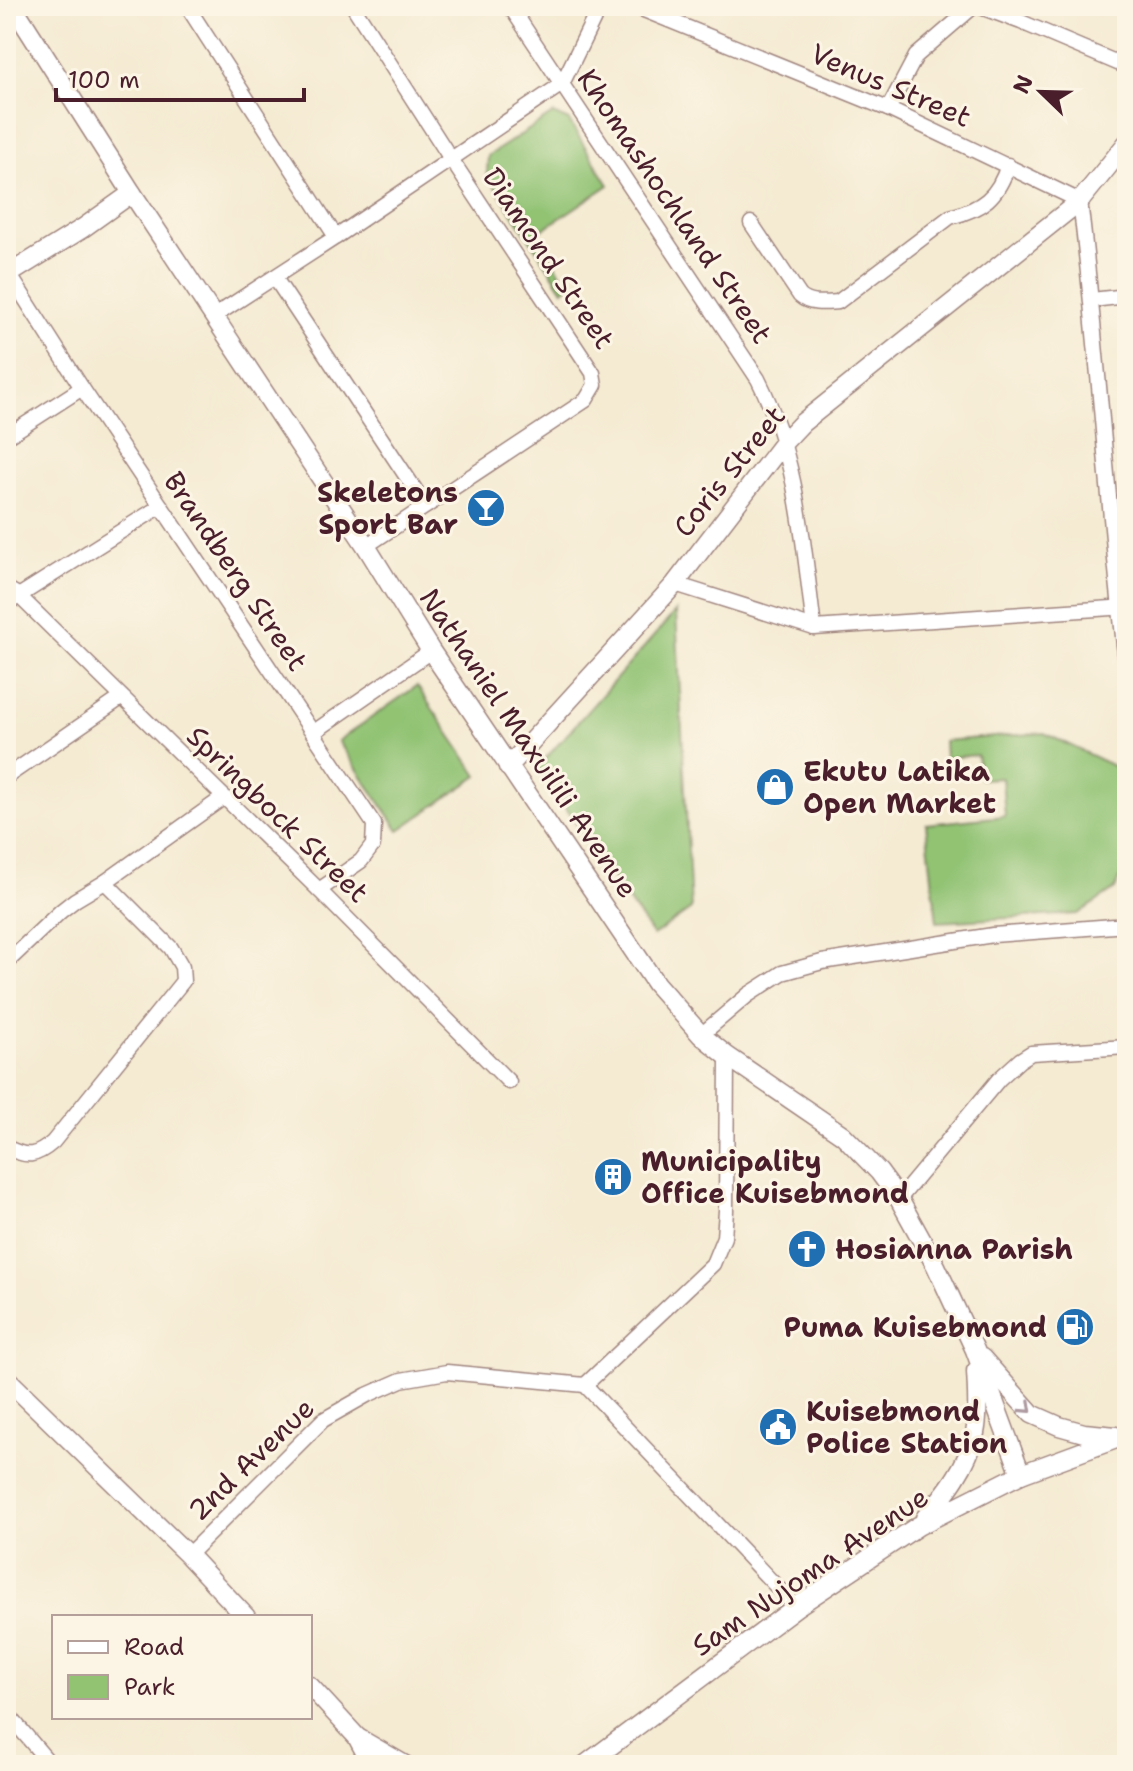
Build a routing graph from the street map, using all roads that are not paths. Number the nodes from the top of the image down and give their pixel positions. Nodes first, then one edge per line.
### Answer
1 (13, 6) edge
2 (187, 6) edge
3 (353, 6) edge
4 (510, 6) edge
5 (600, 6) edge
6 (634, 6) edge
7 (976, 6) edge
8 (1127, 67) edge
9 (562, 84) junction
10 (888, 109) junction
11 (1127, 143) edge
12 (451, 159) junction
13 (1008, 165) junction
14 (132, 193) junction
15 (1080, 201) junction
16 (751, 223) dead end
17 (336, 237) junction
18 (7, 273) edge
19 (275, 278) junction
20 (1127, 296) edge
21 (1092, 300) junction
22 (213, 317) junction
23 (82, 388) junction
24 (6, 437) edge
25 (784, 442) junction
26 (161, 506) junction
27 (426, 506) junction
28 (366, 546) junction
29 (675, 584) junction
30 (10, 596) edge
31 (1123, 607) edge
32 (814, 628) junction
33 (431, 651) junction
34 (1127, 671) edge
35 (121, 698) junction
36 (314, 732) junction
37 (508, 767) junction
38 (6, 777) edge
39 (224, 797) junction
40 (105, 882) junction
41 (319, 890) junction
42 (1127, 925) edge
43 (6, 963) edge
44 (701, 1035) junction
45 (1127, 1047) edge
46 (727, 1056) junction
47 (509, 1082) dead end
48 (6, 1147) edge
49 (899, 1199) junction
50 (975, 1350) junction
51 (6, 1378) edge
52 (585, 1385) junction
53 (1125, 1436) edge
54 (1021, 1474) junction
55 (918, 1526) junction
56 (188, 1555) junction
57 (796, 1607) junction
58 (244, 1615) edge
59 (312, 1688) edge
60 (6, 1712) edge
61 (357, 1737) junction
62 (51, 1765) edge
63 (372, 1765) edge
64 (405, 1765) edge
65 (585, 1765) edge

1 - 14 street, Nathaniel Maxuilili Avenue
2 - 17 street
3 - 12 street, Diamond Street
4 - 9 street, Khomashochland Street
5 - 9 street
6 - 10 street, Venus Street
7 - 8 street
7 - 10 street
9 - 12 street
9 - 25 street, Khomashochland Street
10 - 13 street, Venus Street
11 - 15 street, Coris Street
12 - 17 street
12 - 27 street, Diamond Street
13 - 15 street, Venus Street
13 - 16 street
14 - 18 street
14 - 22 street, Nathaniel Maxuilili Avenue
15 - 21 street
15 - 25 street, Coris Street
17 - 19 street
18 - 23 street, Brandberg Street
19 - 22 street
19 - 27 street
20 - 21 street
21 - 31 street
22 - 28 street, Nathaniel Maxuilili Avenue
23 - 24 street
23 - 26 street, Brandberg Street
25 - 29 street, Coris Street
25 - 32 street, Khomashochland Street
26 - 30 street
26 - 36 street, Brandberg Street
27 - 28 street, Diamond Street
28 - 33 street, Nathaniel Maxuilili Avenue
29 - 32 street
29 - 37 street, Coris Street
30 - 35 street, Springbock Street
31 - 32 street
31 - 34 street
33 - 36 street
33 - 37 street, Nathaniel Maxuilili Avenue
35 - 38 street
35 - 39 street, Springbock Street
36 - 41 street, Brandberg Street
37 - 44 street, Nathaniel Maxuilili Avenue
39 - 40 street
39 - 41 street, Springbock Street
40 - 43 street
40 - 48 street
41 - 47 street, Springbock Street
42 - 44 street
44 - 46 street, Nathaniel Maxuilili Avenue
45 - 49 street
46 - 49 street, Nathaniel Maxuilili Avenue
46 - 52 street
49 - 50 street, Nathaniel Maxuilili Avenue
50 -> 53 street
50 - 54 street, Nathaniel Maxuilili Avenue
50 - 55 street
51 - 56 street
52 - 56 street, 2nd Avenue
52 - 57 street
53 - 54 street, Sam Nujoma Avenue
54 - 55 street, Sam Nujoma Avenue
55 - 57 street, Sam Nujoma Avenue
56 - 58 street
57 - 65 street, Sam Nujoma Avenue
59 - 61 street
60 - 62 street
61 - 63 street
61 - 64 street

